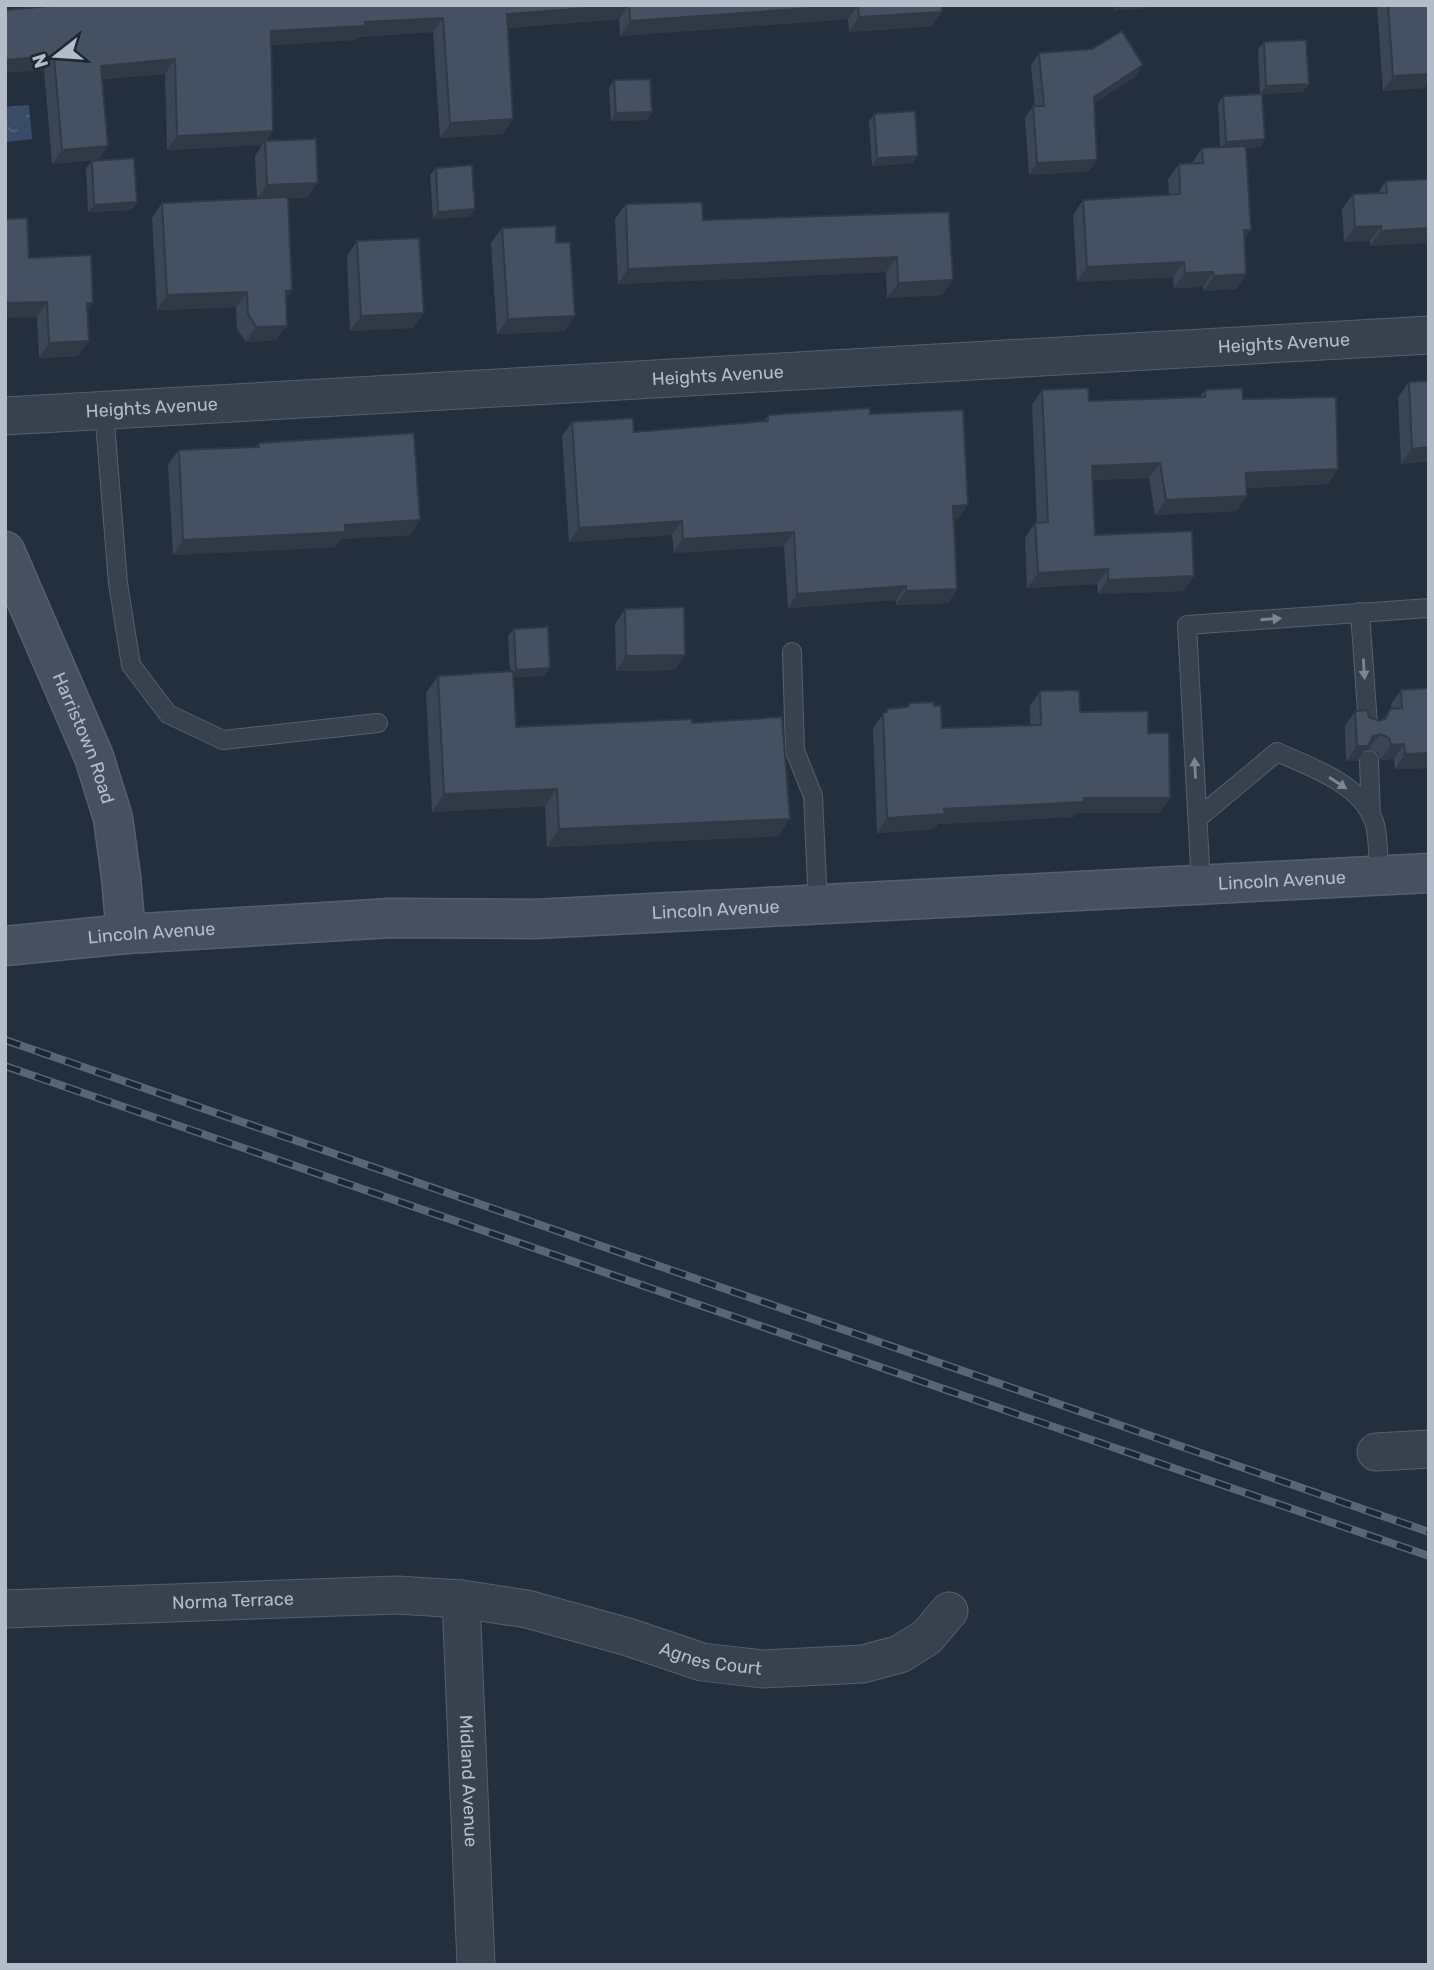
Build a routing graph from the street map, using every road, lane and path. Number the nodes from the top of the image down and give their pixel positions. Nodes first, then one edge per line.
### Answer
1 (1429, 335) edge
2 (104, 410) junction
3 (5, 416) edge
4 (5, 551) edge
5 (1429, 608) edge
6 (1360, 612) junction
7 (792, 652) dead end
8 (378, 723) dead end
9 (1368, 725) edge
10 (1369, 760) edge
11 (1371, 816) junction
12 (1198, 818) junction
13 (1429, 873) edge
14 (1379, 876) junction
15 (1201, 885) junction
16 (818, 905) junction
17 (125, 934) junction
18 (5, 946) edge
19 (1429, 1449) edge
20 (1376, 1452) dead end
21 (461, 1599) junction
22 (5, 1609) edge
23 (949, 1611) dead end
24 (476, 1965) edge

1 - 2 street, Heights Avenue
2 - 3 street, Heights Avenue
2 - 8 lane
4 - 17 main road, Harristown Road
5 - 6 lane
6 -> 9 lane
12 -> 6 lane
7 - 16 lane
10 - 11 lane
12 -> 11 lane
11 - 14 lane
12 - 15 lane
13 - 14 main road, Lincoln Avenue
14 - 15 main road, Lincoln Avenue
15 - 16 main road, Lincoln Avenue
16 - 17 main road, Lincoln Avenue
17 - 18 main road, Lincoln Avenue
19 - 20 street
21 - 22 street, Norma Terrace
21 - 23 street, Agnes Court
21 - 24 street, Midland Avenue

